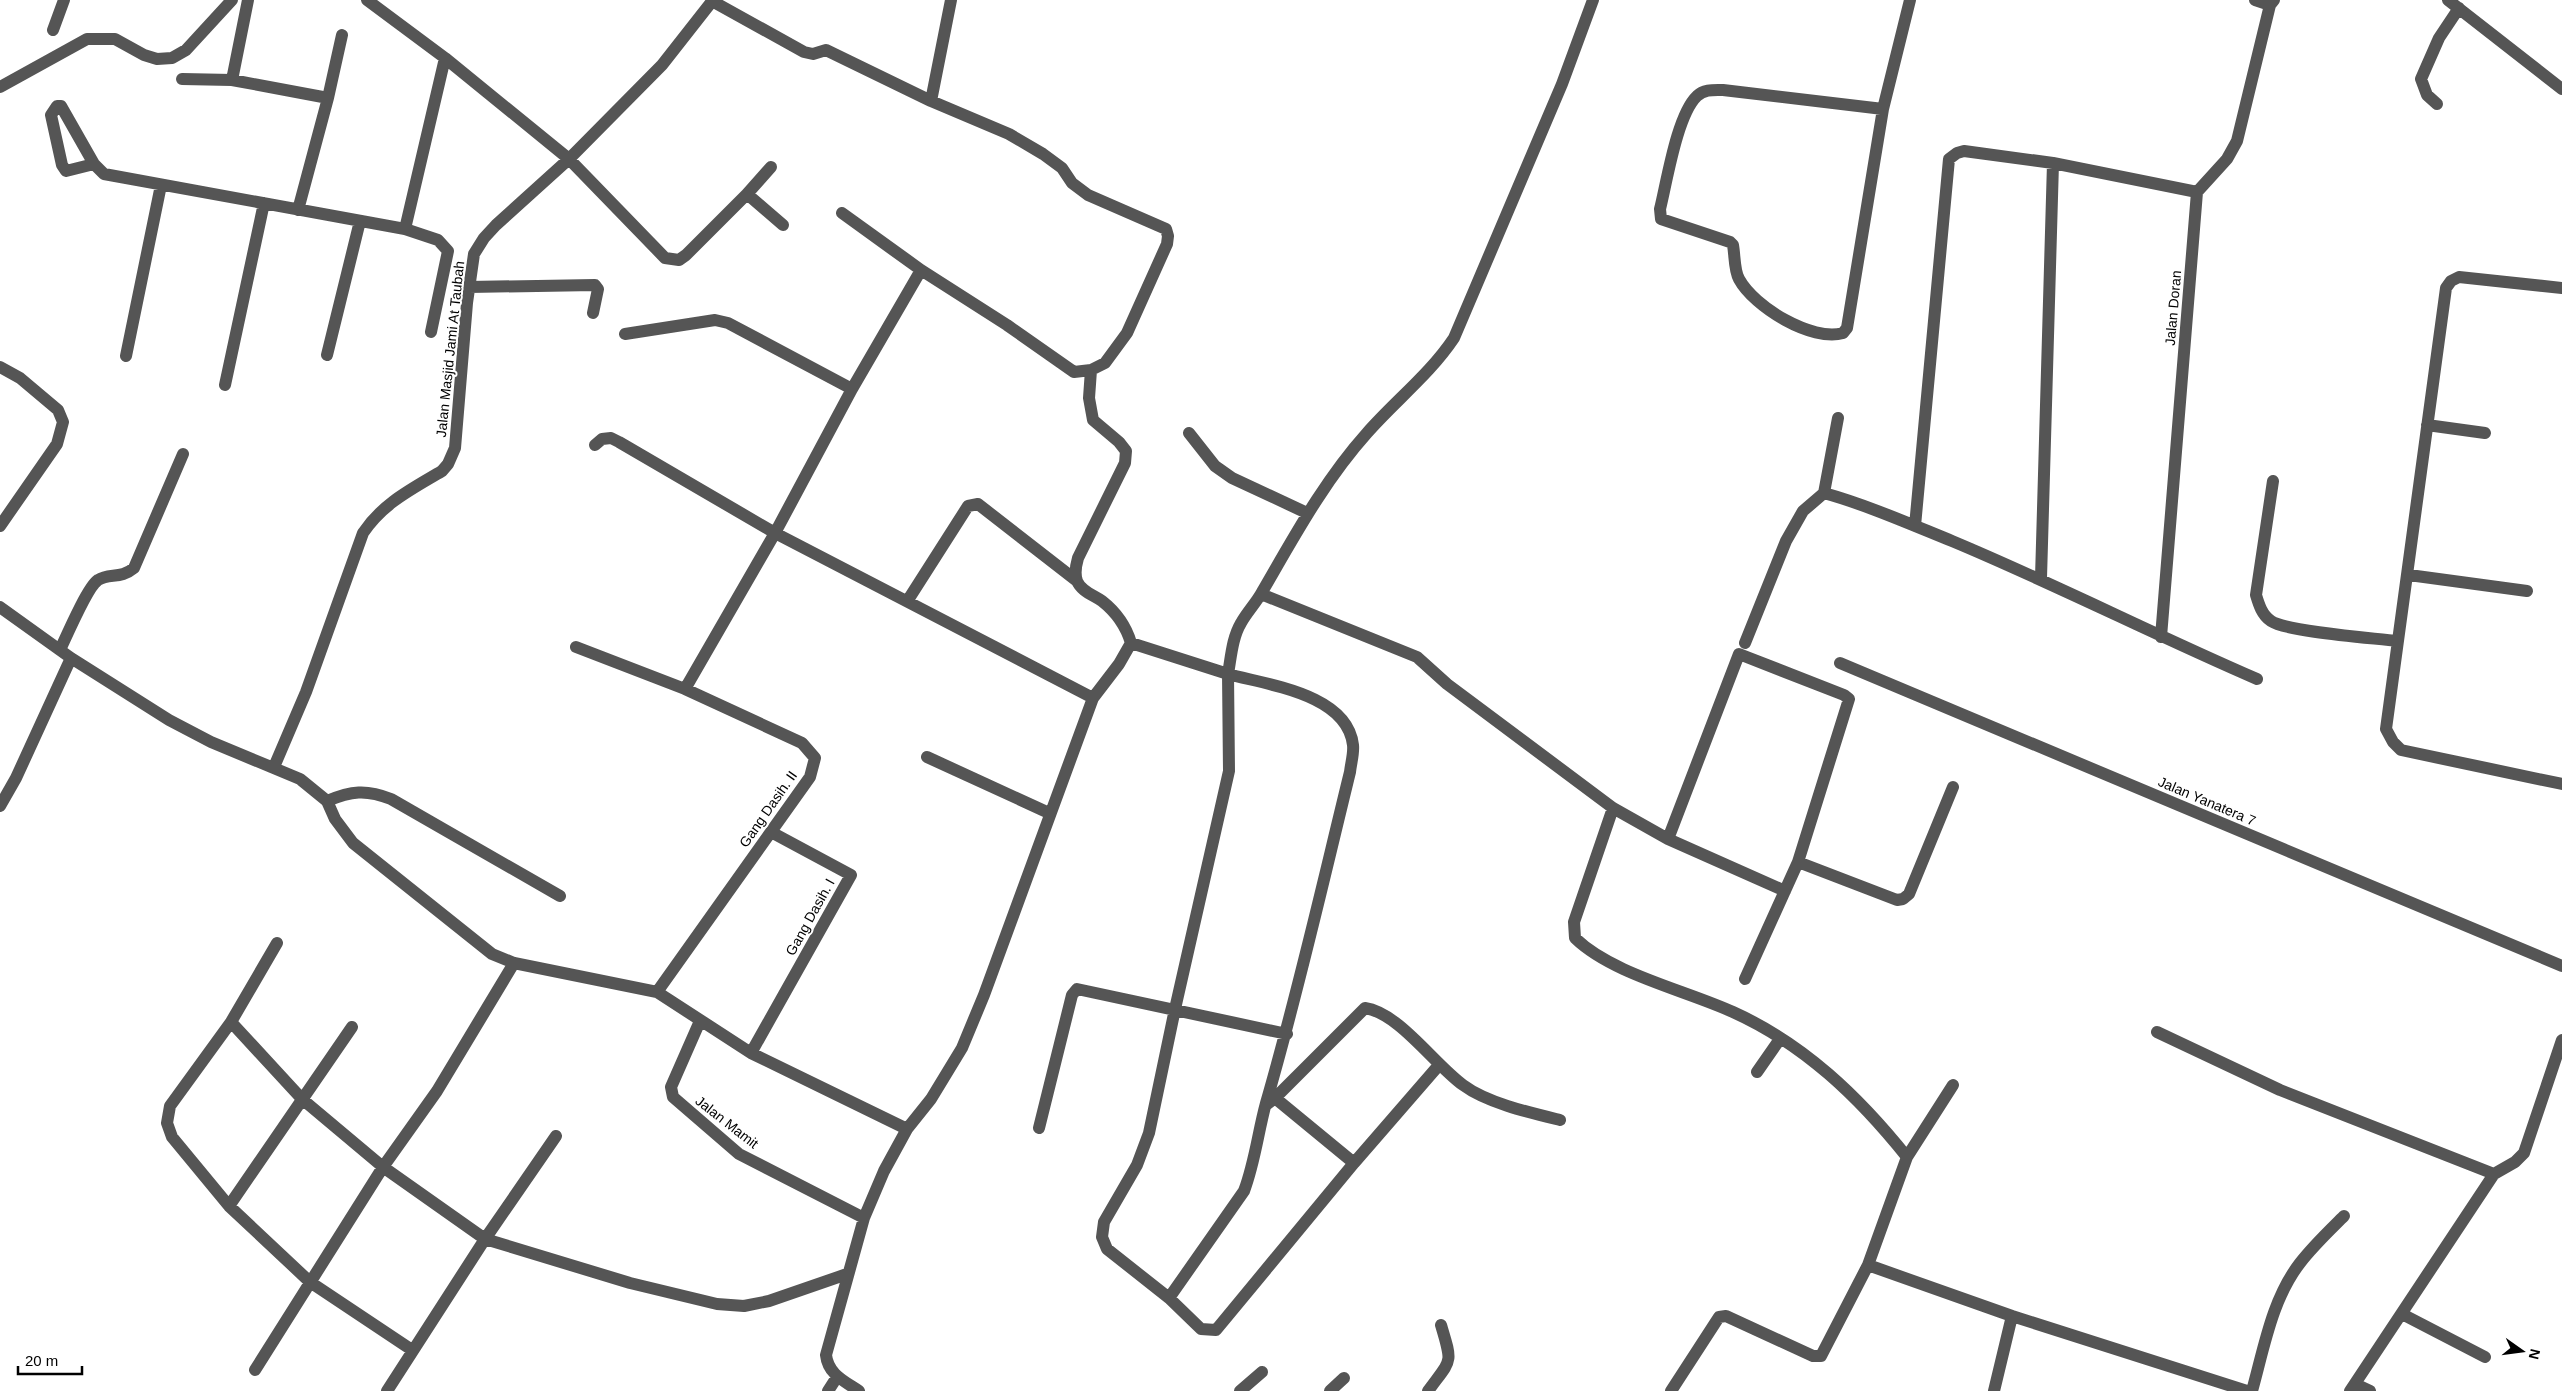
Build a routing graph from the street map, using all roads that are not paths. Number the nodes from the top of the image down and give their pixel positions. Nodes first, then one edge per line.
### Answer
1 (64, 0) edge
2 (232, 0) edge
3 (248, 0) edge
4 (367, 0) edge
5 (713, 0) edge
6 (951, 0) edge
7 (1593, 0) edge
8 (1910, 0) edge
9 (2255, 0) edge
10 (2272, 2) edge
11 (2453, 4) edge
12 (53, 30) dead end
13 (342, 34) dead end
14 (445, 58) junction
15 (182, 79) dead end
16 (232, 80) junction
17 (0, 87) edge
18 (2562, 89) edge
19 (328, 98) junction
20 (931, 101) junction
21 (2437, 104) dead end
22 (1884, 109) junction
23 (568, 159) junction
24 (2052, 163) junction
25 (94, 164) junction
26 (771, 167) dead end
27 (161, 185) junction
28 (2197, 192) junction
29 (746, 194) junction
30 (264, 204) junction
31 (298, 210) junction
32 (842, 213) dead end
33 (360, 221) junction
34 (783, 225) dead end
35 (405, 229) junction
36 (921, 270) junction
37 (469, 287) junction
38 (2562, 288) edge
39 (593, 313) dead end
40 (431, 332) dead end
41 (624, 334) dead end
42 (327, 355) dead end
43 (126, 356) dead end
44 (0, 367) edge
45 (1090, 370) junction
46 (225, 385) dead end
47 (852, 389) junction
48 (1838, 418) dead end
49 (2427, 425) junction
50 (1189, 433) dead end
51 (2485, 433) dead end
52 (596, 445) dead end
53 (183, 454) dead end
54 (2272, 481) dead end
55 (1824, 494) junction
56 (1308, 512) junction
57 (0, 526) edge
58 (1915, 526) junction
59 (775, 533) junction
60 (2409, 575) junction
61 (2041, 578) junction
62 (1077, 580) junction
63 (2527, 591) dead end
64 (1261, 594) junction
65 (908, 600) junction
66 (0, 607) edge
67 (2161, 637) junction
68 (2397, 641) junction
69 (1131, 643) junction
70 (1745, 643) dead end
71 (576, 647) dead end
72 (60, 650) junction
73 (71, 658) junction
74 (1840, 663) dead end
75 (1228, 674) junction
76 (2257, 679) dead end
77 (685, 689) junction
78 (1093, 698) junction
79 (927, 757) dead end
80 (274, 767) junction
81 (2562, 784) edge
82 (1953, 787) dead end
83 (327, 801) junction
84 (0, 806) edge
85 (1613, 808) junction
86 (1049, 813) junction
87 (771, 832) junction
88 (1668, 839) junction
89 (1798, 862) junction
90 (1786, 892) junction
91 (560, 896) dead end
92 (277, 943) dead end
93 (514, 963) junction
94 (2562, 966) edge
95 (1745, 979) dead end
96 (656, 992) junction
97 (1174, 1009) junction
98 (231, 1022) junction
99 (700, 1022) junction
100 (352, 1027) dead end
101 (2157, 1032) dead end
102 (1287, 1034) junction
103 (1780, 1039) junction
104 (2562, 1040) edge
105 (751, 1053) junction
106 (1440, 1065) junction
107 (1757, 1072) dead end
108 (1953, 1084) dead end
109 (302, 1099) junction
110 (1270, 1102) junction
111 (1560, 1120) dead end
112 (1039, 1128) dead end
113 (907, 1129) junction
114 (556, 1136) dead end
115 (1907, 1157) junction
116 (1354, 1163) junction
117 (383, 1167) junction
118 (2494, 1174) junction
119 (229, 1206) junction
120 (2344, 1216) dead end
121 (864, 1218) junction
122 (485, 1239) junction
123 (1868, 1265) junction
124 (847, 1274) junction
125 (310, 1282) junction
126 (1169, 1298) junction
127 (2402, 1314) junction
128 (2012, 1316) junction
129 (1441, 1325) dead end
130 (412, 1350) junction
131 (2485, 1357) dead end
132 (255, 1370) dead end
133 (1262, 1372) dead end
134 (837, 1377) junction
135 (1344, 1378) dead end
136 (2352, 1387) edge
137 (386, 1391) edge
138 (828, 1391) edge
139 (859, 1391) edge
140 (1240, 1391) edge
141 (1330, 1391) edge
142 (1428, 1391) edge
143 (1671, 1391) edge
144 (1994, 1391) edge
145 (2247, 1391) edge
146 (2252, 1391) edge
147 (2370, 1391) edge

1 - 12 street
2 - 17 street
3 - 16 street
4 - 14 street
5 - 20 street
5 - 23 street, Jalan Masjid Jami At Taubah
6 - 20 street
7 - 56 street
8 - 22 street
9 - 10 street
10 - 28 street
11 - 18 street
11 - 21 street
13 - 19 street
14 - 23 street
14 - 35 street
15 - 16 street
16 - 19 street
19 - 31 street
20 - 45 street
22 - 22 street
23 - 29 street
23 - 37 street, Jalan Masjid Jami At Taubah
24 - 28 street
24 - 58 street
24 - 61 street
25 - 25 street
25 - 27 street
26 - 29 street
27 - 30 street
27 - 43 street
28 - 67 street, Jalan Doran
29 - 34 street
30 - 31 street
30 - 46 street
31 - 33 street
32 - 36 street
33 - 35 street
33 - 42 street
35 - 40 street
36 - 45 street
36 - 47 street
37 - 39 street
37 - 80 street, Jalan Masjid Jami At Taubah
38 - 49 street
41 - 47 street
44 - 57 street
45 - 62 street
47 - 59 street
48 - 55 street
49 - 51 street
49 - 60 street
50 - 56 street
52 - 59 street
53 - 72 street
54 - 68 street
55 - 58 street
55 - 70 street
56 - 64 street
58 - 61 street
59 - 65 street
59 - 77 street
60 - 63 street
60 - 68 street
61 - 67 street
62 - 65 street
62 - 69 street
64 - 75 street
64 - 85 street
65 - 78 street
66 - 72 street
67 - 76 street
68 - 81 street
69 - 75 street
69 - 78 street
71 - 77 street, Gang Dasih. II
72 - 73 street
73 - 80 street
73 - 84 street
74 - 94 street, Jalan Yanatera 7
75 - 97 street
75 - 102 street
77 - 87 street, Gang Dasih. II
78 - 86 street
79 - 86 street
80 - 83 street
82 - 89 street
83 - 91 street
83 - 93 street
85 - 88 street
85 - 103 street
86 - 113 street
87 - 96 street, Gang Dasih. II
87 - 105 street, Gang Dasih. I
88 - 89 street
88 - 90 street
89 - 90 street
90 - 95 street
92 - 98 street
93 - 96 street
93 - 117 street
96 - 99 street
97 - 102 street
97 - 112 street
97 - 126 street
98 - 109 street
98 - 119 street
99 - 105 street
99 - 121 street, Jalan Mamit
100 - 109 street
101 - 118 street
102 - 110 street
103 - 107 street
103 - 115 street
104 - 118 street
105 - 113 street
106 - 110 street
106 - 111 street
106 - 116 street
108 - 115 street
109 - 117 street
109 - 119 street
110 - 116 street
110 - 126 street
113 - 121 street
114 - 122 street
115 - 123 street
116 - 126 street
117 - 122 street
117 - 125 street
118 - 127 street
119 - 125 street
120 - 146 street
121 - 124 street
122 - 124 street
122 - 130 street
123 - 128 street
123 - 143 street
124 - 134 street
125 - 130 street
125 - 132 street
127 - 131 street
127 - 136 street
128 - 144 street
128 - 145 street
129 - 142 street
130 - 137 street
133 - 140 street
134 - 138 street
134 - 139 street
135 - 141 street
136 - 147 street

